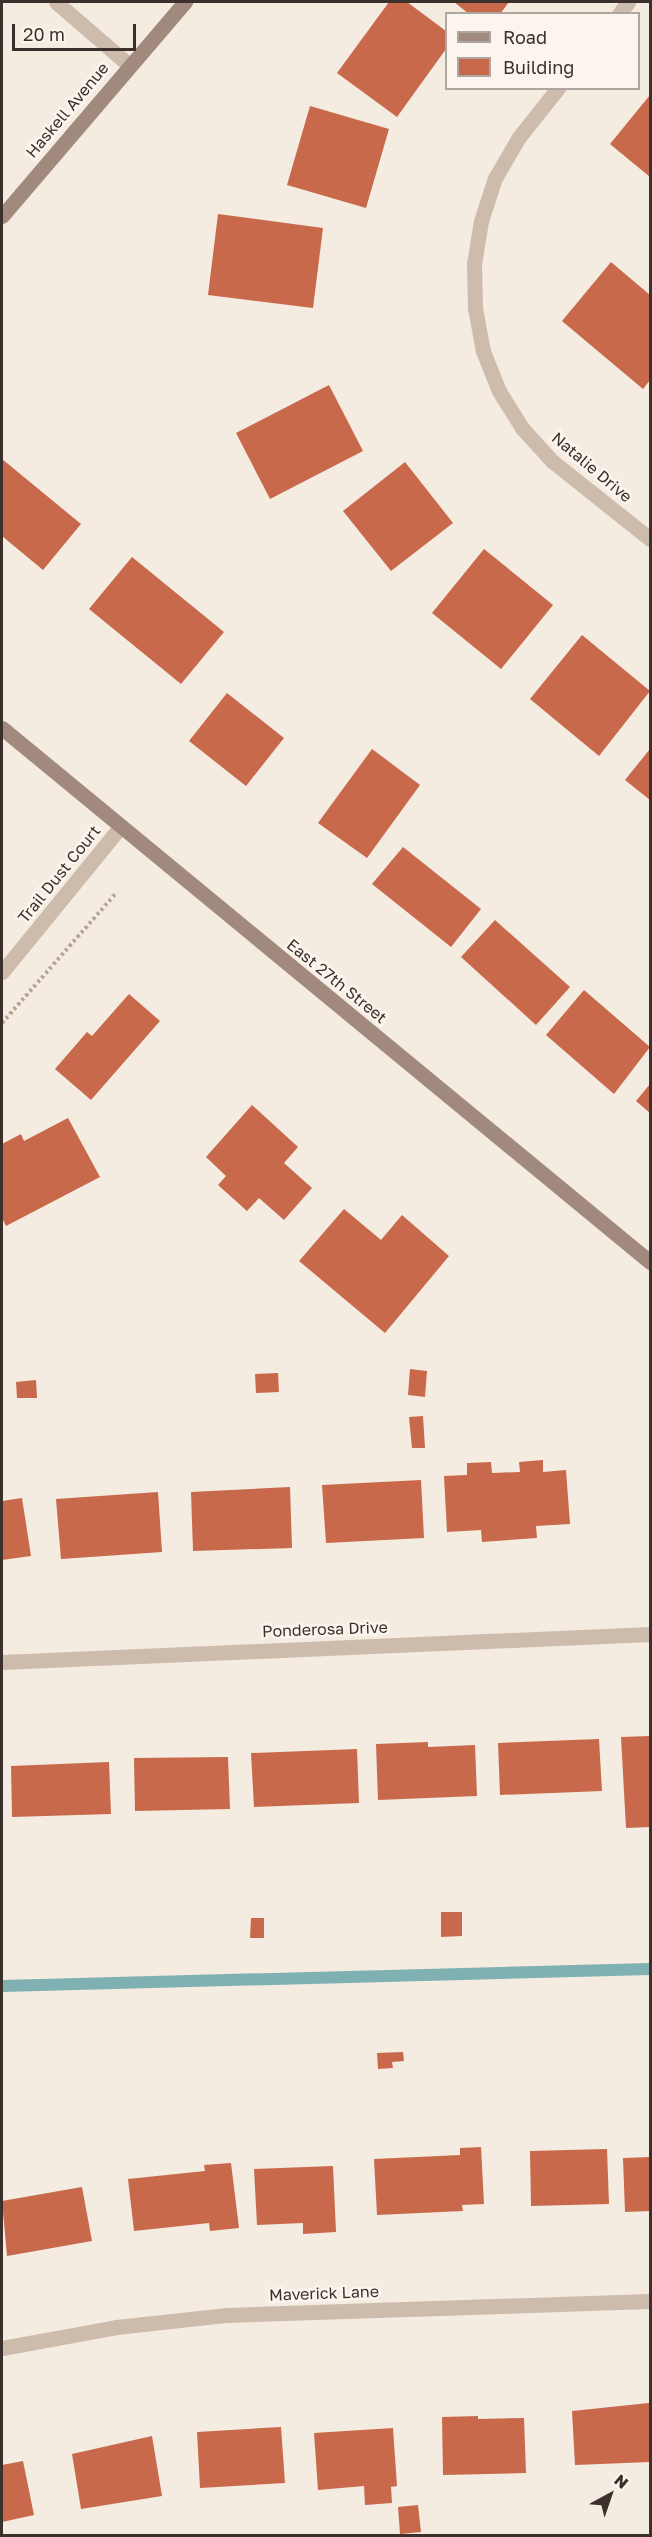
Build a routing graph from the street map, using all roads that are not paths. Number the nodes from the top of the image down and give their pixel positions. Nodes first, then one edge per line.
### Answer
1 (56, 2) edge
2 (184, 2) edge
3 (129, 65) junction
4 (556, 90) edge
5 (2, 216) edge
6 (651, 539) edge
7 (2, 728) edge
8 (121, 826) junction
9 (2, 972) edge
10 (651, 1262) edge
11 (651, 1634) edge
12 (2, 1662) edge
13 (651, 2301) edge
14 (2, 2348) edge

1 - 3 street
2 - 3 street, Haskell Avenue
3 - 5 street, Haskell Avenue
4 - 6 street, Natalie Drive
7 - 8 street, East 27th Street
8 - 9 street, Trail Dust Court
8 - 10 street, East 27th Street
11 - 12 street, Ponderosa Drive
13 - 14 street, Maverick Lane

